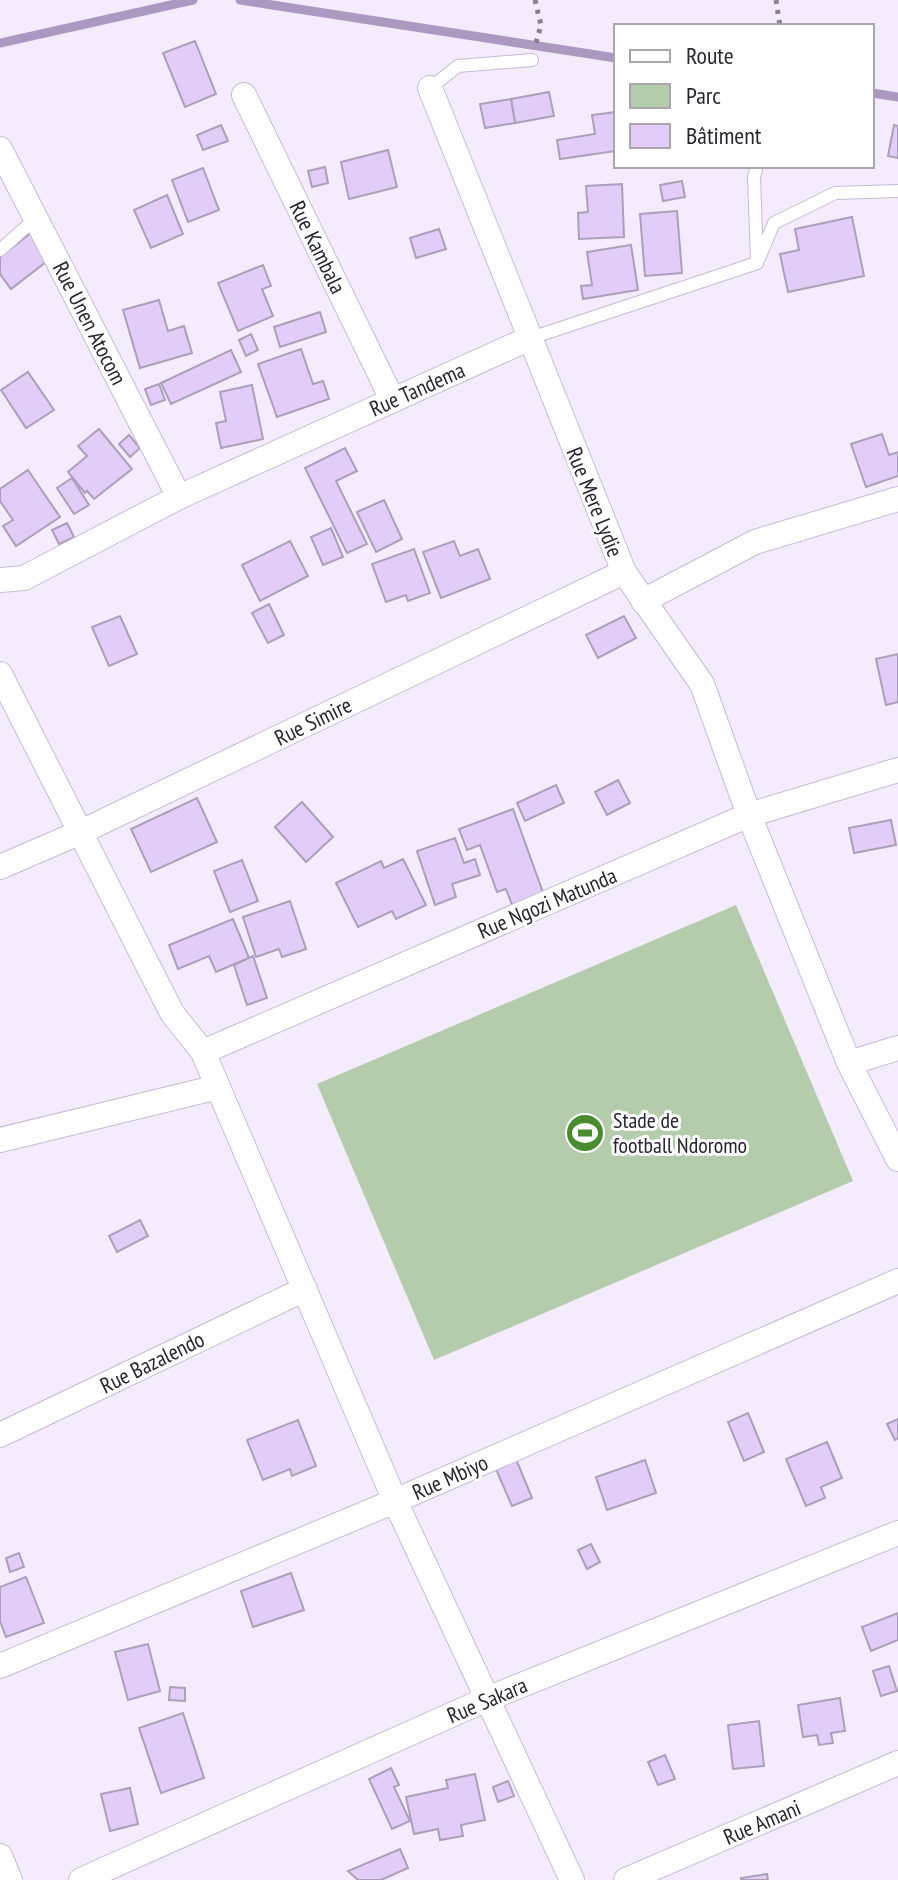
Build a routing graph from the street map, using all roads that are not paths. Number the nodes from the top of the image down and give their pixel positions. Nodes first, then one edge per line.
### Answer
1 (532, 60) road end
2 (430, 88) joint
3 (244, 95) dead end
4 (0, 149) edge
5 (756, 168) edge
6 (898, 191) edge
7 (36, 218) junction
8 (0, 250) edge
9 (757, 263) junction
10 (528, 339) junction
11 (392, 399) junction
12 (179, 497) junction
13 (898, 499) edge
14 (624, 572) junction
15 (0, 580) edge
16 (643, 601) junction
17 (0, 674) edge
18 (898, 770) edge
19 (749, 815) junction
20 (81, 832) junction
21 (0, 867) edge
22 (898, 1048) edge
23 (203, 1052) junction
24 (849, 1063) junction
25 (218, 1087) junction
26 (0, 1140) edge
27 (898, 1159) edge
28 (898, 1281) edge
29 (305, 1289) junction
30 (0, 1435) edge
31 (395, 1501) junction
32 (898, 1533) edge
33 (0, 1666) edge
34 (487, 1699) junction
35 (898, 1763) edge
36 (0, 1856) edge
37 (10, 1880) edge
38 (81, 1880) edge
39 (572, 1880) edge
40 (626, 1880) edge

1 - 2 lane, Rue Mere Lydie
2 - 10 street, Rue Mere Lydie
3 - 11 street, Rue Kambala
4 - 7 street, Rue Unen Atocom
5 - 9 lane
6 - 9 lane
7 - 8 lane
7 - 12 street, Rue Unen Atocom
9 - 10 lane, Rue Tandema
10 - 11 street, Rue Tandema
10 - 14 street, Rue Mere Lydie
11 - 12 street, Rue Tandema
12 - 15 street, Rue Tandema
13 - 16 street
14 - 16 street, Rue Mere Lydie
14 - 20 street, Rue Simire
16 - 19 street, Rue Mere Lydie
17 - 20 street
18 - 19 street, Rue Ngozi Matunda
19 - 23 street, Rue Ngozi Matunda
19 - 24 street, Rue Mere Lydie
20 - 21 street, Rue Simire
20 - 23 street
22 - 24 street
23 - 25 street
24 - 27 street, Rue Mere Lydie
25 - 26 street
25 - 29 street
28 - 31 street, Rue Mbiyo
29 - 30 street, Rue Bazalendo
29 - 31 street
31 - 33 street, Rue Mbiyo
31 - 34 street
32 - 34 street, Rue Sakara
34 - 38 street, Rue Sakara
34 - 39 street
35 - 40 street, Rue Amani
36 - 37 street

